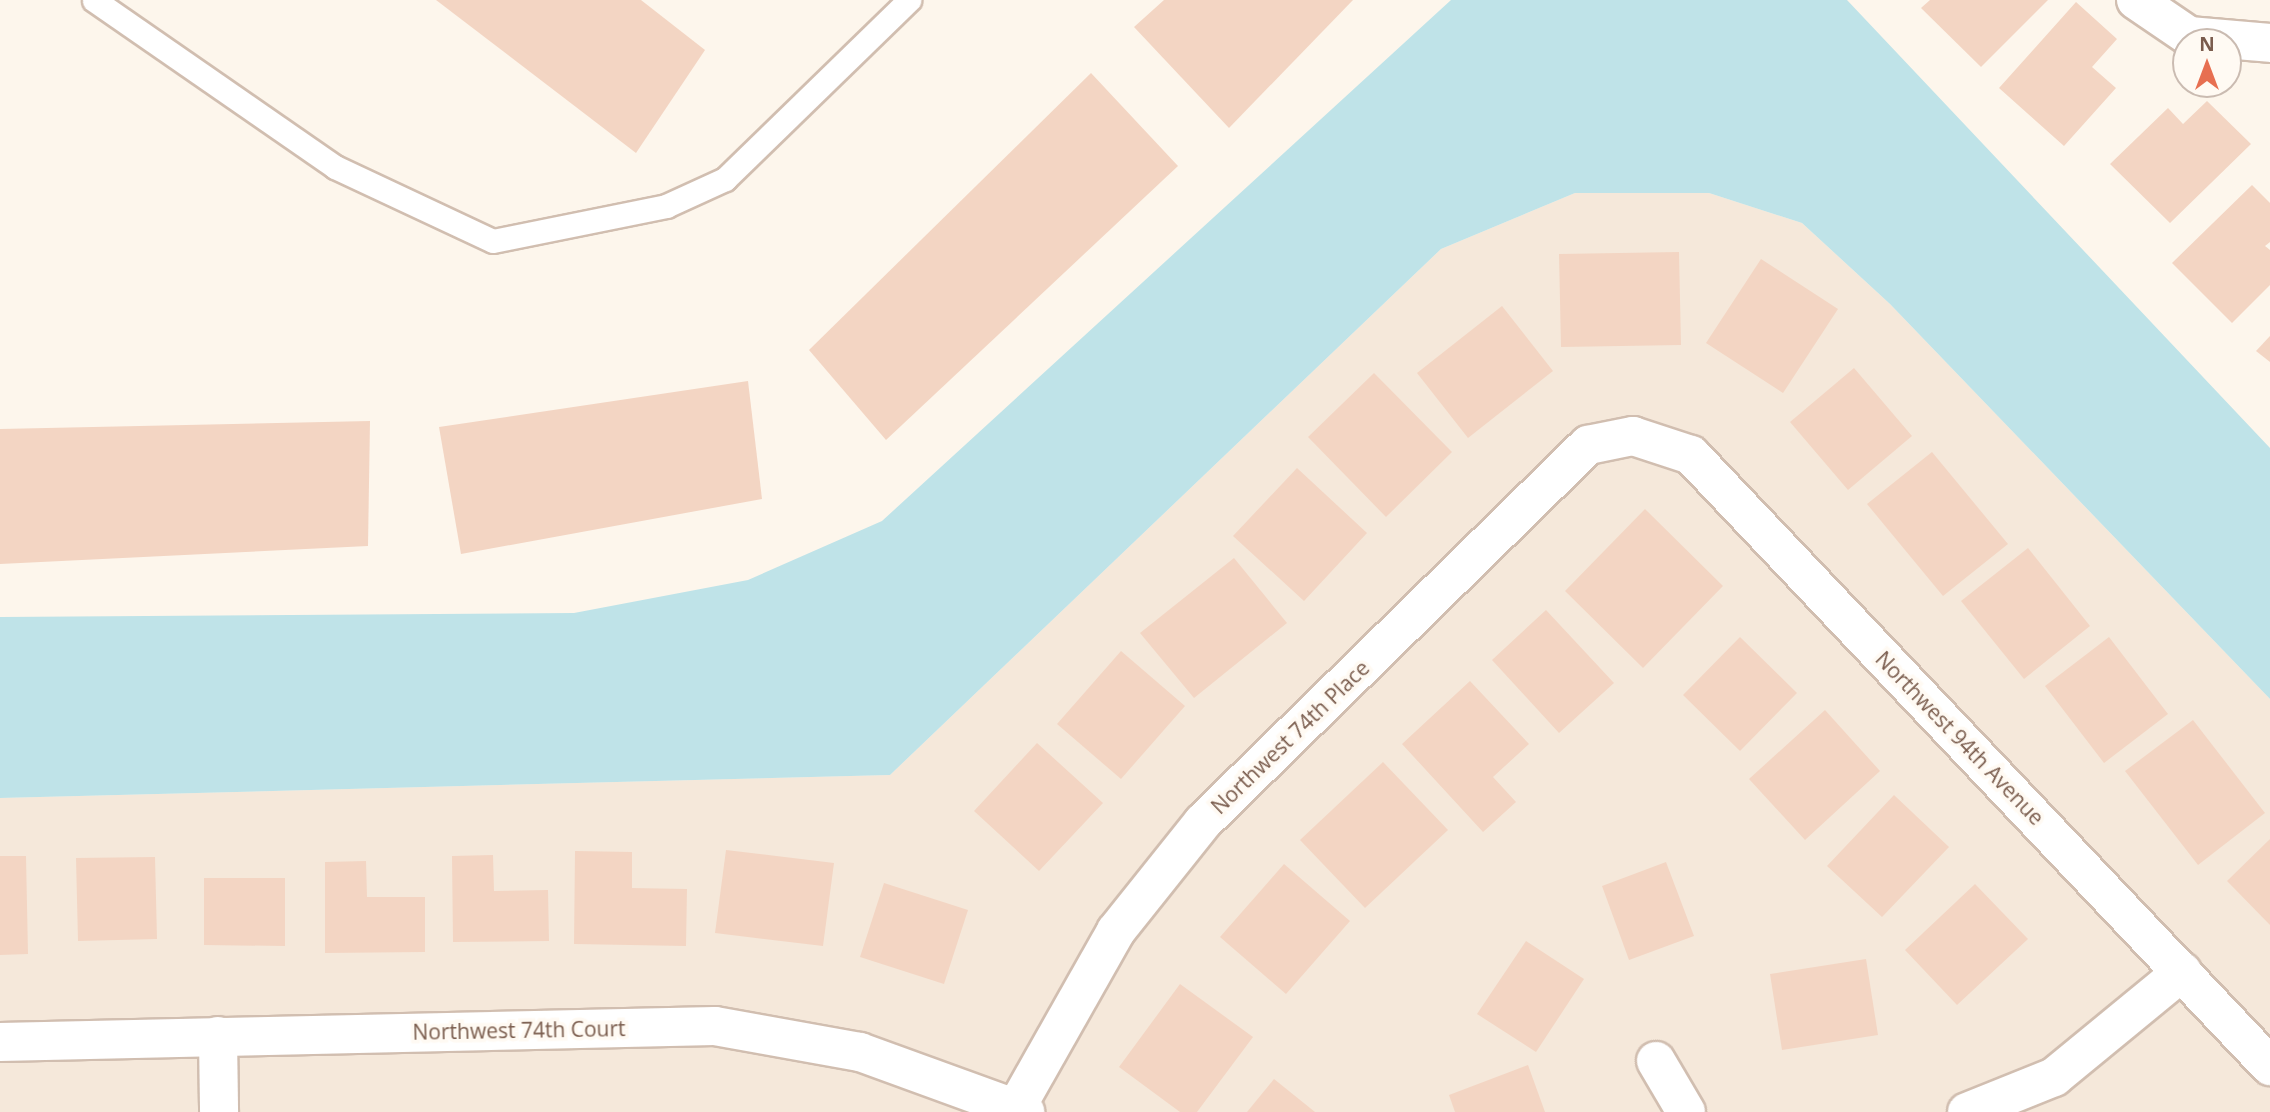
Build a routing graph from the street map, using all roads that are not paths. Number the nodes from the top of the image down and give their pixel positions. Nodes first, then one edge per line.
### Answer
1 (94, 0) edge
2 (909, 0) edge
3 (2136, 0) edge
4 (2270, 43) edge
5 (1633, 436) joint
6 (2182, 972) junction
7 (218, 1036) junction
8 (0, 1042) edge
9 (1656, 1061) dead end
10 (2270, 1066) edge
11 (1021, 1109) edge
12 (219, 1112) edge
13 (1686, 1112) edge
14 (1967, 1112) edge

1 - 2 lane
3 - 4 street
5 - 6 street, Northwest 94th Avenue
5 - 11 street, Northwest 74th Place
6 - 10 street, Northwest 94th Avenue
6 - 14 street
7 - 8 street, Northwest 74th Court
7 - 11 street, Northwest 74th Court
7 - 12 street
9 - 13 street

